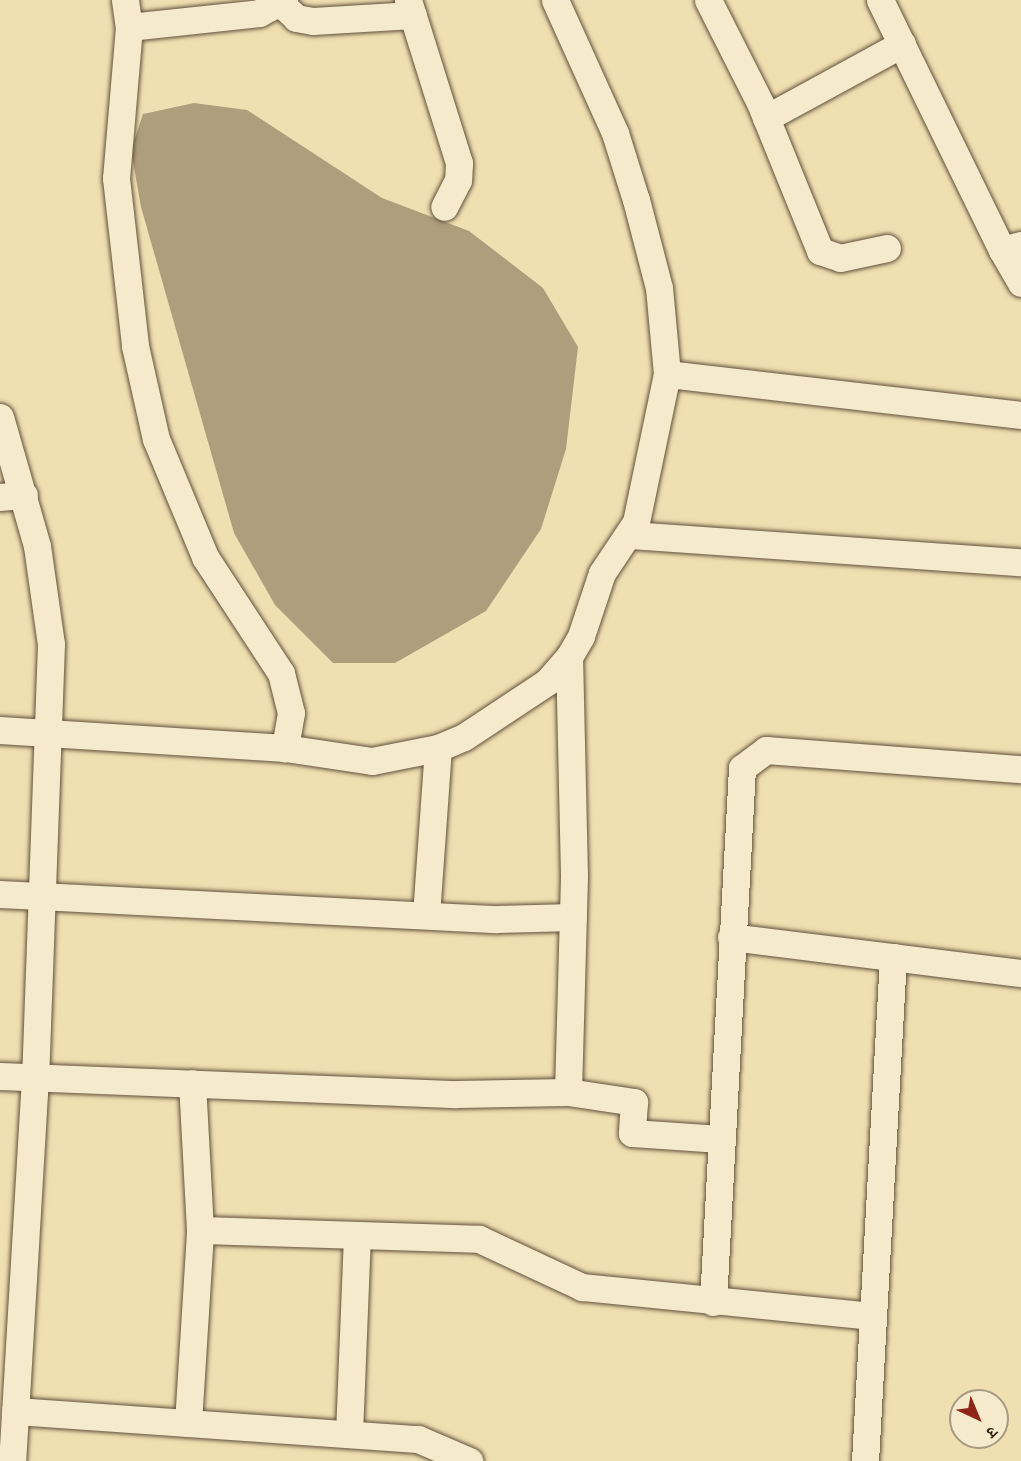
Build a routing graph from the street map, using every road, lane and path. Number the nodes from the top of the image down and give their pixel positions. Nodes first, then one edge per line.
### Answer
1 (125, 0) edge
2 (555, 0) edge
3 (708, 0) edge
4 (880, 0) edge
5 (280, 1) edge
6 (410, 7) edge
7 (129, 27) junction
8 (902, 44) junction
9 (766, 118) junction
10 (444, 207) dead end
11 (1011, 247) edge
12 (887, 248) dead end
13 (1021, 283) edge
14 (667, 374) junction
15 (1021, 415) edge
16 (0, 417) edge
17 (12, 496) edge
18 (630, 535) junction
19 (1021, 562) edge
20 (569, 657) junction
21 (0, 730) edge
22 (46, 732) junction
23 (438, 747) junction
24 (285, 748) junction
25 (1021, 769) edge
26 (0, 894) edge
27 (44, 894) junction
28 (426, 915) junction
29 (573, 917) junction
30 (731, 937) junction
31 (893, 957) junction
32 (1021, 973) edge
33 (0, 1076) edge
34 (35, 1077) junction
35 (192, 1083) junction
36 (568, 1092) junction
37 (721, 1139) junction
38 (200, 1230) junction
39 (357, 1235) junction
40 (713, 1302) junction
41 (872, 1316) junction
42 (15, 1411) junction
43 (188, 1423) junction
44 (349, 1434) junction
45 (12, 1461) edge
46 (469, 1461) edge
47 (865, 1461) edge

1 - 7 street
2 - 14 street
3 - 9 street
4 - 8 street
5 - 6 street
5 - 7 street
6 - 10 street
7 - 24 street
8 - 9 street
8 - 11 street
9 - 12 street
11 - 13 street
14 - 15 street
14 - 18 street
16 - 17 street
17 - 22 street
18 - 19 street
18 - 20 street
20 - 23 street
20 - 29 street
21 - 22 street
22 - 24 street
22 - 27 street
23 - 24 street
23 - 28 street
25 - 30 street
26 - 27 street
27 - 28 street
27 - 34 street
28 - 29 street
29 - 36 street
30 - 31 street
30 - 37 street
31 - 32 street
31 - 41 street
33 - 34 street
34 - 35 street
34 - 42 street
35 - 36 street
35 - 38 street
36 - 37 street
37 - 40 street
38 - 39 street
38 - 43 street
39 - 40 street
39 - 44 street
40 - 41 street
41 - 47 street
42 - 43 street
42 - 45 street
43 - 44 street
44 - 46 street

